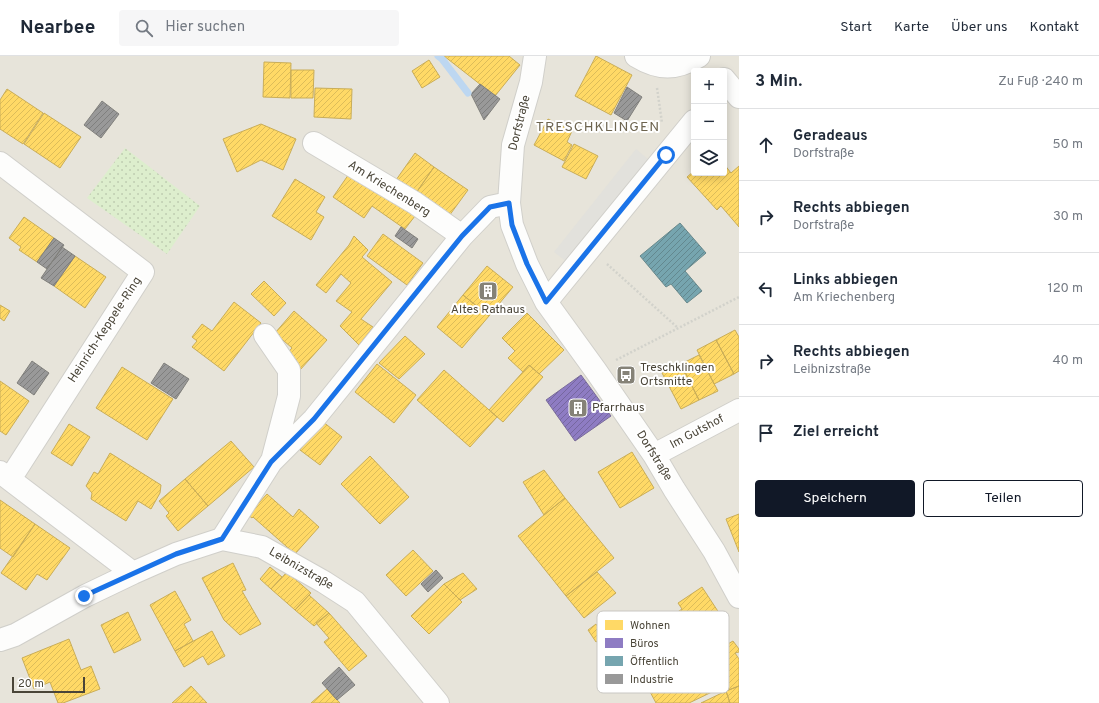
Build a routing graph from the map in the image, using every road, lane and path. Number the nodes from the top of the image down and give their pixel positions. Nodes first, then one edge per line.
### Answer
1 (535, 56) edge
2 (699, 56) edge
3 (702, 56) edge
4 (645, 60) edge
5 (713, 68) edge
6 (691, 125) edge
7 (314, 143) dead end
8 (666, 155) junction
9 (0, 164) edge
10 (509, 203) junction
11 (462, 236) junction
12 (590, 249) junction
13 (739, 297) edge
14 (546, 302) junction
15 (678, 328) junction
16 (265, 335) dead end
17 (596, 371) junction
18 (739, 410) edge
19 (654, 455) junction
20 (271, 462) junction
21 (5, 475) edge
22 (222, 539) junction
23 (133, 573) junction
24 (739, 597) edge
25 (5, 636) edge
26 (438, 703) edge

1 - 10 street, Dorfstraße
2 - 4 street
3 - 5 street
4 - 8 path
6 - 8 street
7 - 11 street, Am Kriechenberg
8 - 12 street
9 - 21 street, Heinrich-Keppele-Ring
10 - 11 street
10 - 14 street, Dorfstraße
11 - 20 street
12 - 14 street
12 - 15 path
13 - 15 path
14 - 17 street, Dorfstraße
15 - 17 path
16 - 20 street
17 - 19 street, Dorfstraße
18 - 19 street, Im Gutshof
19 - 24 street, Dorfstraße
20 - 22 street
21 - 23 street, Heinrich-Keppele-Ring
22 - 23 street, Leibnizstraße
22 - 26 street, Leibnizstraße
23 - 25 street, Leibnizstraße

